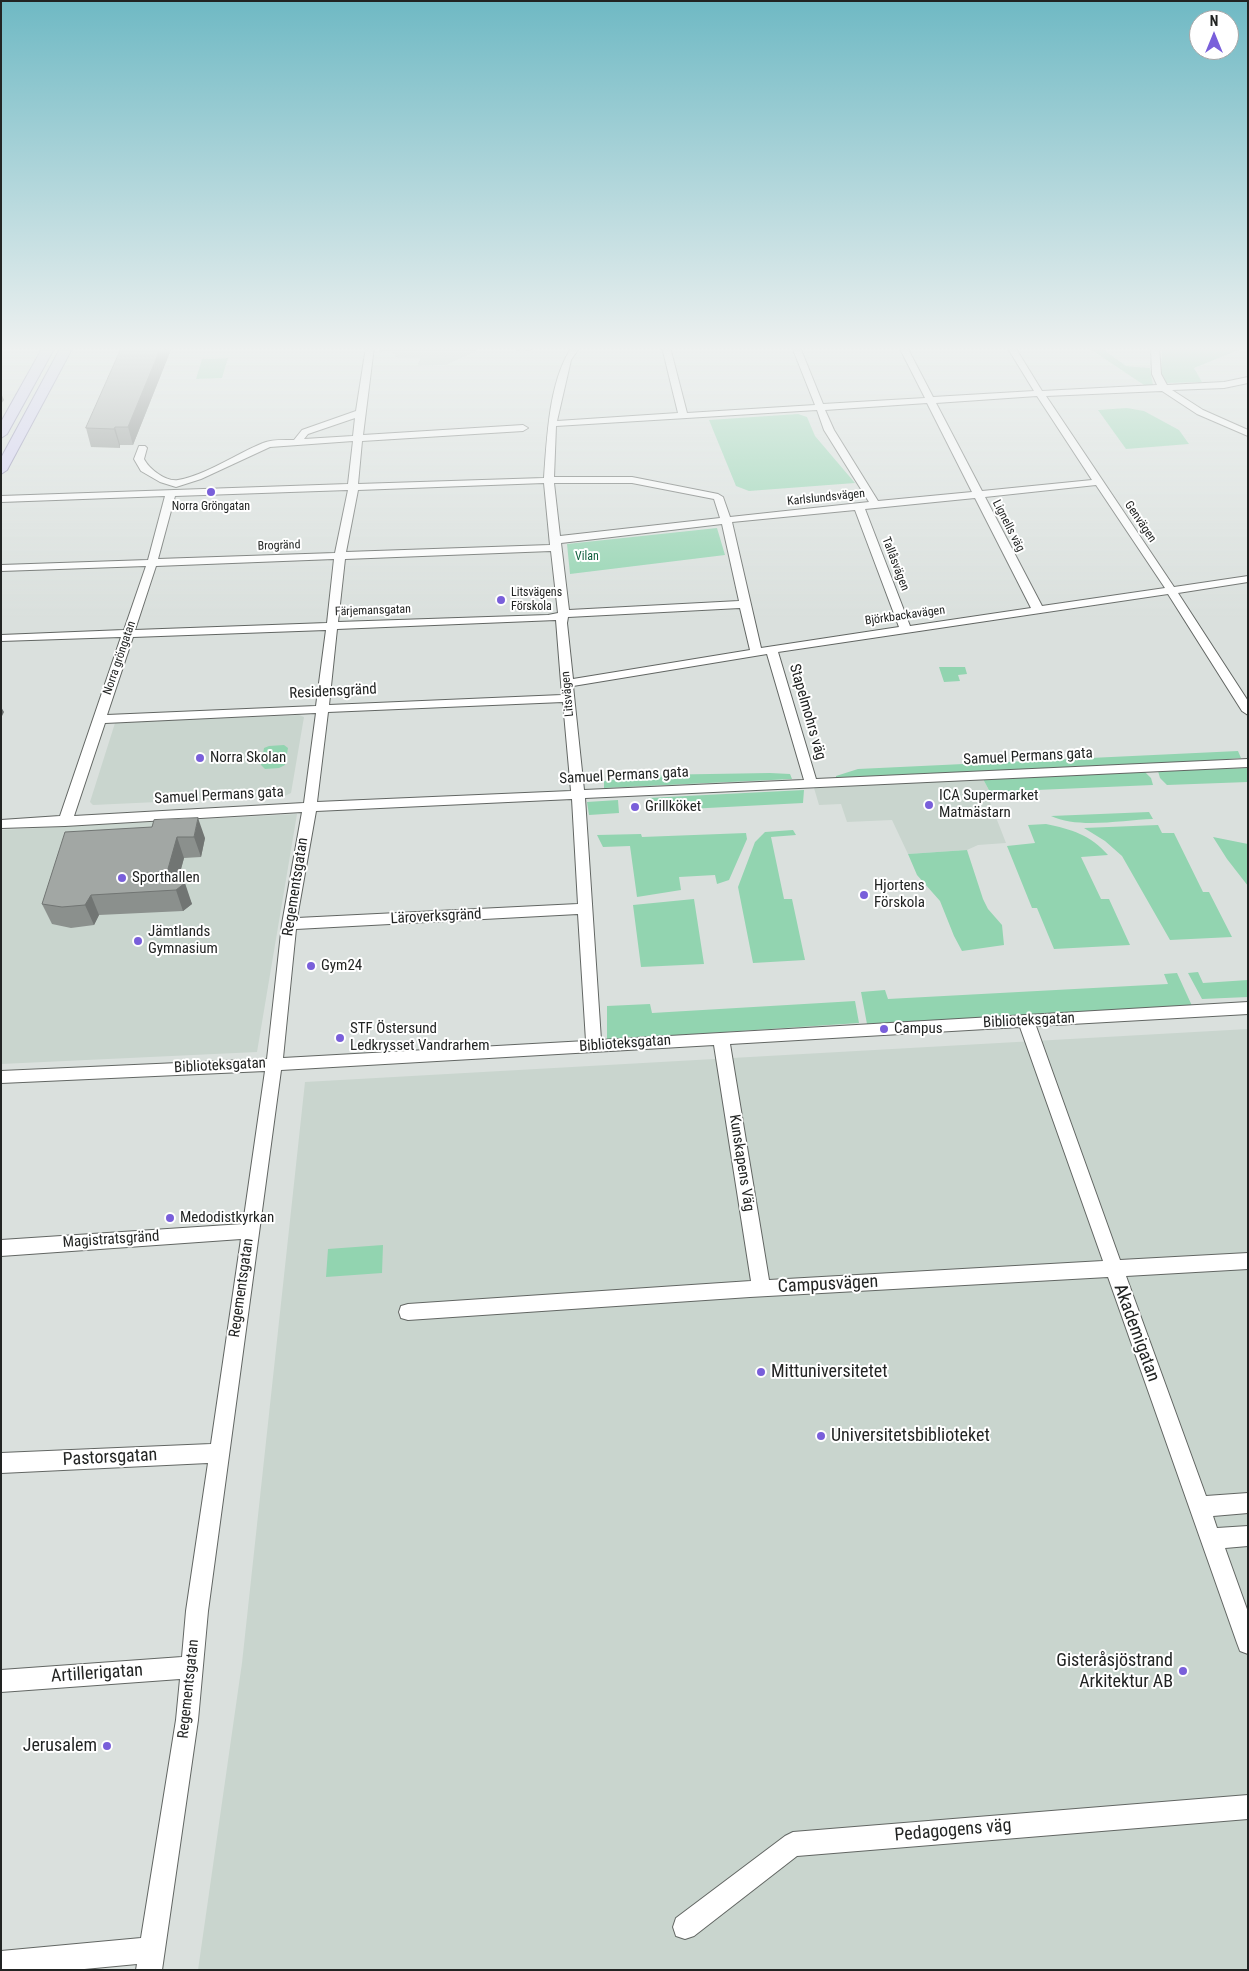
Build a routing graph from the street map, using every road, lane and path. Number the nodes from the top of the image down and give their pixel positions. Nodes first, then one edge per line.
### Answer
1 (18, 439) edge
2 (299, 439) edge
3 (334, 439) edge
4 (358, 439) edge
5 (551, 439) edge
6 (835, 439) edge
7 (950, 439) edge
8 (1070, 439) edge
9 (298, 442) junction
10 (142, 448) dead end
11 (1, 470) edge
12 (549, 481) junction
13 (1098, 482) junction
14 (353, 488) junction
15 (171, 494) junction
16 (979, 496) junction
17 (1, 499) edge
18 (876, 506) junction
19 (859, 507) junction
20 (726, 520) junction
21 (557, 544) junction
22 (340, 556) junction
23 (152, 563) junction
24 (1, 568) edge
25 (1248, 579) edge
26 (1172, 591) junction
27 (746, 604) junction
28 (1038, 610) junction
29 (562, 615) junction
30 (331, 626) junction
31 (906, 630) junction
32 (129, 633) junction
33 (1, 638) edge
34 (772, 650) junction
35 (756, 652) junction
36 (567, 684) junction
37 (567, 698) junction
38 (323, 709) junction
39 (1248, 711) edge
40 (100, 719) junction
41 (1248, 763) edge
42 (811, 783) junction
43 (578, 795) junction
44 (309, 807) junction
45 (65, 822) junction
46 (1, 824) edge
47 (584, 909) junction
48 (289, 924) junction
49 (1248, 1008) edge
50 (1026, 1022) junction
51 (721, 1038) junction
52 (594, 1046) junction
53 (274, 1064) junction
54 (1, 1077) edge
55 (250, 1231) junction
56 (1, 1248) edge
57 (1248, 1261) edge
58 (1113, 1270) junction
59 (761, 1289) junction
60 (408, 1312) dead end
61 (219, 1452) junction
62 (1, 1463) edge
63 (1248, 1503) edge
64 (1198, 1507) junction
65 (1248, 1536) edge
66 (1210, 1538) junction
67 (1248, 1643) edge
68 (192, 1668) junction
69 (1, 1681) edge
70 (1248, 1807) edge
71 (685, 1927) dead end
72 (150, 1960) edge
73 (1, 1964) edge

1 - 11 main road
2 - 9 street
3 - 9 street
4 - 14 street, Regementsgatan
5 - 12 street, Litsvägen
6 - 18 street
7 - 16 street, Lignells väg
8 - 13 street, Genvägen
9 - 10 street
12 - 14 street
12 - 20 street
12 - 21 street, Litsvägen
13 - 16 street, Karlslundsvägen
13 - 26 street, Genvägen
14 - 15 street
14 - 22 street, Regementsgatan
15 - 17 street
15 - 23 street, Norra gröngatan
16 - 18 street, Karlslundsvägen
16 - 28 street, Lignells väg
18 - 19 street, Karlslundsvägen
19 - 20 street, Karlslundsvägen
19 - 31 street, Tallåsvägen
20 - 21 street, Karlslundsvägen
20 - 27 street
21 - 22 street, Brogränd
21 - 29 street, Litsvägen
22 - 23 street, Brogränd
22 - 30 street, Regementsgatan
23 - 24 street, Brogränd
23 - 32 street, Norra gröngatan
25 - 26 street, Björkbackavägen
26 - 28 street, Björkbackavägen
26 - 39 street, Genvägen
27 - 29 street, Färjemansgatan
27 - 35 street
28 - 31 street, Björkbackavägen
29 - 30 street, Färjemansgatan
29 - 36 street, Litsvägen
30 - 32 street, Färjemansgatan
30 - 38 street, Regementsgatan
31 - 34 street, Björkbackavägen
32 - 33 street, Färjemansgatan
32 - 40 street, Norra gröngatan
34 - 35 street, Björkbackavägen
34 - 42 street, Stapelmohrs väg
35 - 36 street, Björkbackavägen
36 - 37 street, Litsvägen
37 - 38 street, Residensgränd
37 - 43 street, Litsvägen
38 - 40 street, Residensgränd
38 - 44 street, Regementsgatan
40 - 45 street, Norra gröngatan
41 - 42 street, Samuel Permans gata
42 - 43 street, Samuel Permans gata
43 - 44 street, Samuel Permans gata
43 - 47 street, Litsvägen
44 - 45 street, Samuel Permans gata
44 - 48 street, Regementsgatan
45 - 46 street, Samuel Permans gata
47 - 48 street, Läroverksgränd
47 - 52 street, Litsvägen
48 - 53 street, Regementsgatan
49 - 50 street, Biblioteksgatan
50 - 51 street, Biblioteksgatan
50 - 58 street, Akademigatan
51 - 52 street, Biblioteksgatan
51 - 59 street, Kunskapens Väg
52 - 53 street, Biblioteksgatan
53 - 54 street, Biblioteksgatan
53 - 55 street, Regementsgatan
55 - 56 street, Magistratsgränd
55 - 61 street, Regementsgatan
57 - 58 street, Campusvägen
58 - 59 street, Campusvägen
58 - 64 street, Akademigatan
59 - 60 street, Campusvägen
61 - 62 street, Pastorsgatan
61 - 68 street, Regementsgatan
63 - 64 street
64 - 66 street, Akademigatan
65 - 66 street
66 - 67 street, Akademigatan
68 - 69 street, Artillerigatan
68 - 72 street, Regementsgatan
70 - 71 street, Pedagogens väg
72 - 73 street

